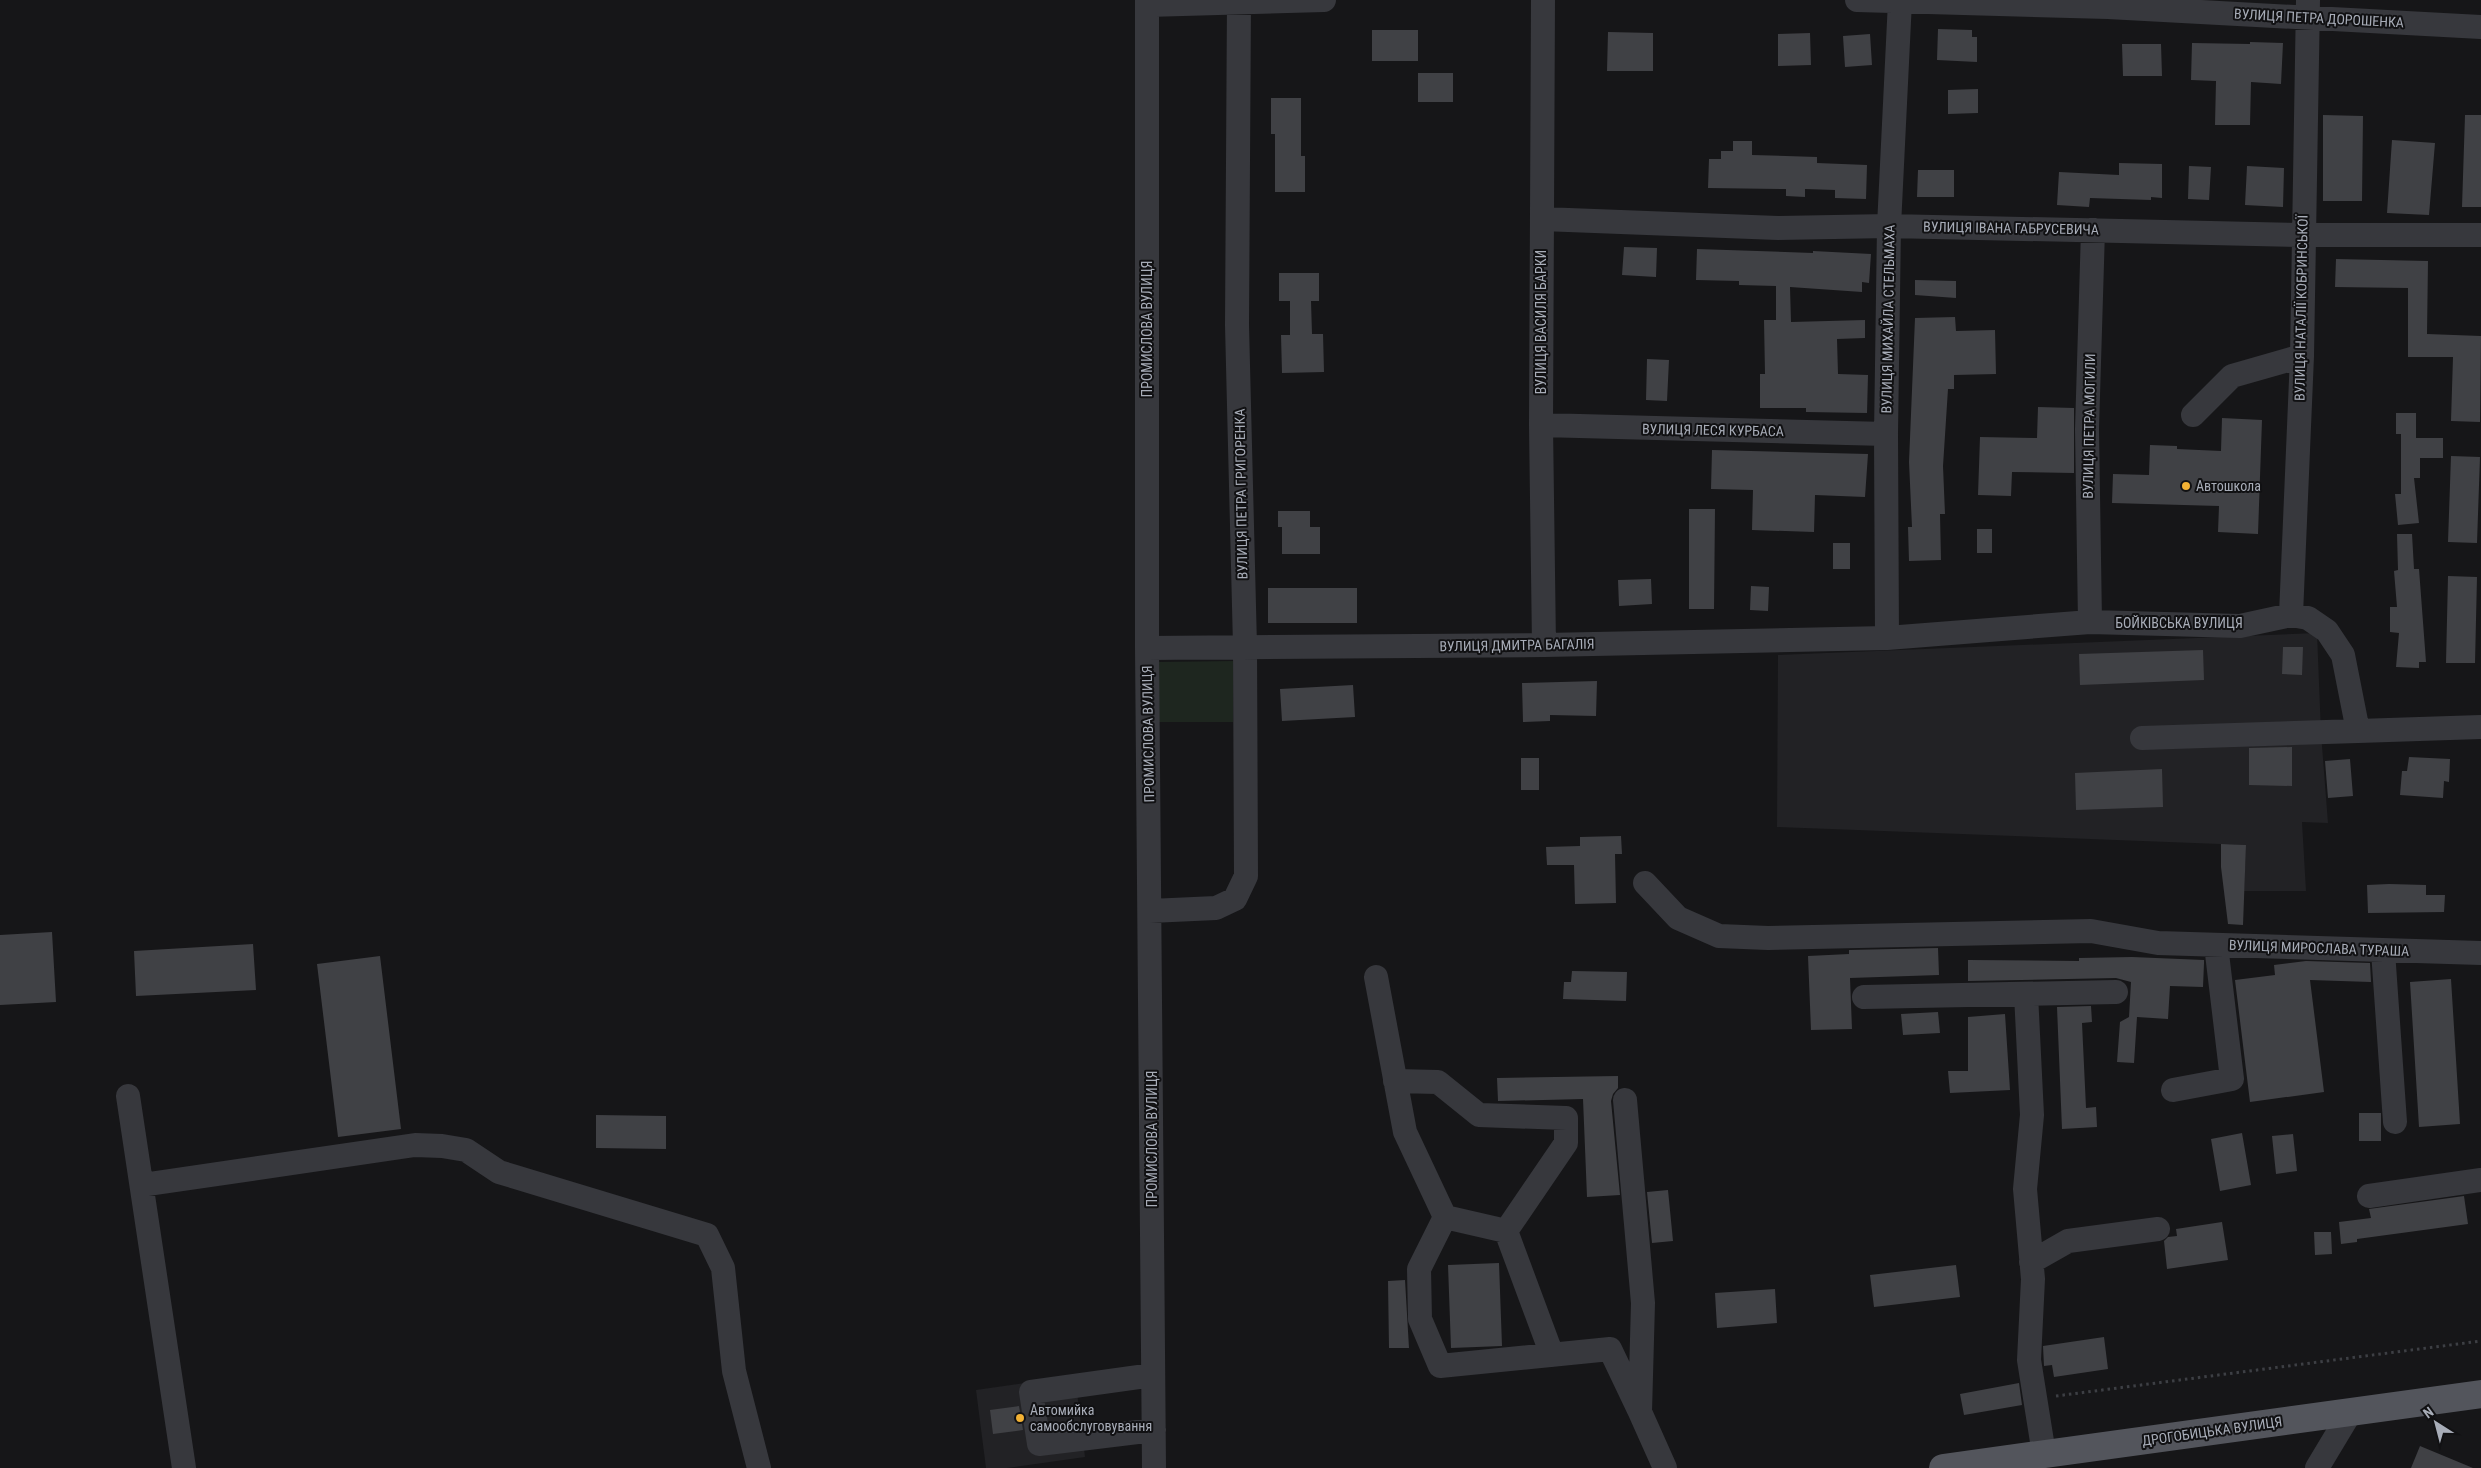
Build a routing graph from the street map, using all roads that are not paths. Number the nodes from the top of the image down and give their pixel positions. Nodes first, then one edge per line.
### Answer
1 (1324, 0) edge
2 (1543, 0) edge
3 (1857, 0) edge
4 (1240, 1) edge
5 (1900, 1) edge
6 (1147, 2) edge
7 (2109, 3) edge
8 (2308, 9) edge
9 (2481, 27) edge
10 (1542, 219) junction
11 (1889, 226) junction
12 (2094, 230) junction
13 (2303, 235) junction
14 (2481, 235) edge
15 (2302, 356) junction
16 (2194, 415) dead end
17 (1541, 425) junction
18 (1886, 434) junction
19 (2291, 615) junction
20 (2090, 622) junction
21 (1887, 638) junction
22 (1544, 645) junction
23 (1245, 646) junction
24 (1147, 648) junction
25 (2481, 727) edge
26 (2358, 731) junction
27 (2142, 738) dead end
28 (1645, 883) dead end
29 (1150, 911) junction
30 (2216, 945) junction
31 (2383, 951) junction
32 (2481, 953) edge
33 (1376, 977) dead end
34 (2116, 992) dead end
35 (2026, 994) junction
36 (1864, 998) dead end
37 (1395, 1081) junction
38 (2173, 1090) dead end
39 (128, 1096) dead end
40 (1625, 1100) dead end
41 (2395, 1122) dead end
42 (2481, 1180) edge
43 (142, 1186) junction
44 (2369, 1196) dead end
45 (1445, 1216) junction
46 (2158, 1229) dead end
47 (1506, 1231) junction
48 (2031, 1262) junction
49 (1552, 1355) junction
50 (1153, 1374) junction
51 (2481, 1394) edge
52 (1640, 1412) junction
53 (2350, 1412) junction
54 (1154, 1430) junction
55 (2044, 1454) junction
56 (184, 1468) edge
57 (759, 1468) edge
58 (1154, 1468) edge
59 (1665, 1468) edge
60 (1943, 1468) edge
61 (2317, 1468) edge

1 - 4 street
2 - 10 street, ВУЛИЦЯ ВАСИЛЯ БАРКИ
3 - 5 street, ВУЛИЦЯ ПЕТРА ДОРОШЕНКА
4 - 6 street
4 - 23 street, ВУЛИЦЯ ПЕТРА ГРИГОРЕНКА
5 - 7 street, ВУЛИЦЯ ПЕТРА ДОРОШЕНКА
5 - 11 street, ВУЛИЦЯ МИХАЙЛА СТЕЛЬМАХА
6 - 24 street, ПРОМИСЛОВА ВУЛИЦЯ
7 - 8 street, ВУЛИЦЯ ПЕТРА ДОРОШЕНКА
8 - 9 street, ВУЛИЦЯ ПЕТРА ДОРОШЕНКА
8 - 13 street, ВУЛИЦЯ НАТАЛІЇ КОБРИНСЬКОЇ
10 - 11 street, ВУЛИЦЯ ІВАНА ГАБРУСЕВИЧА
10 - 17 street, ВУЛИЦЯ ВАСИЛЯ БАРКИ
11 - 12 street, ВУЛИЦЯ ІВАНА ГАБРУСЕВИЧА
11 - 18 street, ВУЛИЦЯ МИХАЙЛА СТЕЛЬМАХА
12 - 13 street, ВУЛИЦЯ ІВАНА ГАБРУСЕВИЧА
12 - 20 street, ВУЛИЦЯ ПЕТРА МОГИЛИ
13 - 14 street, ВУЛИЦЯ ІВАНА ГАБРУСЕВИЧА
13 - 15 street, ВУЛИЦЯ НАТАЛІЇ КОБРИНСЬКОЇ
15 - 16 street
15 - 19 street, ВУЛИЦЯ НАТАЛІЇ КОБРИНСЬКОЇ
17 - 18 street, ВУЛИЦЯ ЛЕСЯ КУРБАСА
17 - 22 street, ВУЛИЦЯ ВАСИЛЯ БАРКИ
18 - 21 street, ВУЛИЦЯ МИХАЙЛА СТЕЛЬМАХА
19 - 20 street, БОЙКІВСЬКА ВУЛИЦЯ
19 - 26 street
20 - 21 street, БОЙКІВСЬКА ВУЛИЦЯ
21 - 22 street, ВУЛИЦЯ ДМИТРА БАГАЛІЯ
22 - 23 street, ВУЛИЦЯ ДМИТРА БАГАЛІЯ
23 - 24 street, ВУЛИЦЯ ДМИТРА БАГАЛІЯ
23 - 29 street, ВУЛИЦЯ ПЕТРА ГРИГОРЕНКА
24 - 29 street, ПРОМИСЛОВА ВУЛИЦЯ
25 - 26 street
26 - 27 street
28 - 30 street, ВУЛИЦЯ МИРОСЛАВА ТУРАША
29 - 50 street, ПРОМИСЛОВА ВУЛИЦЯ
30 - 31 street, ВУЛИЦЯ МИРОСЛАВА ТУРАША
30 - 38 street
31 - 32 street, ВУЛИЦЯ МИРОСЛАВА ТУРАША
31 - 41 street
33 - 37 street
34 - 35 street
35 - 36 street
35 - 48 street
37 - 45 street
37 - 47 street
39 - 43 street
40 - 52 street
42 - 44 street
43 - 56 street
43 - 57 street
45 - 47 street
45 - 49 street
46 - 48 street
47 - 49 street
48 - 55 street
49 - 52 street
50 - 54 street, ПРОМИСЛОВА ВУЛИЦЯ
50 - 54 street
51 - 53 main road, ДРОГОБИЦЬКА ВУЛИЦЯ
52 - 59 street
53 - 55 main road, ДРОГОБИЦЬКА ВУЛИЦЯ
53 - 61 street
54 - 58 street, ПРОМИСЛОВА ВУЛИЦЯ
55 - 60 main road, ДРОГОБИЦЬКА ВУЛИЦЯ

